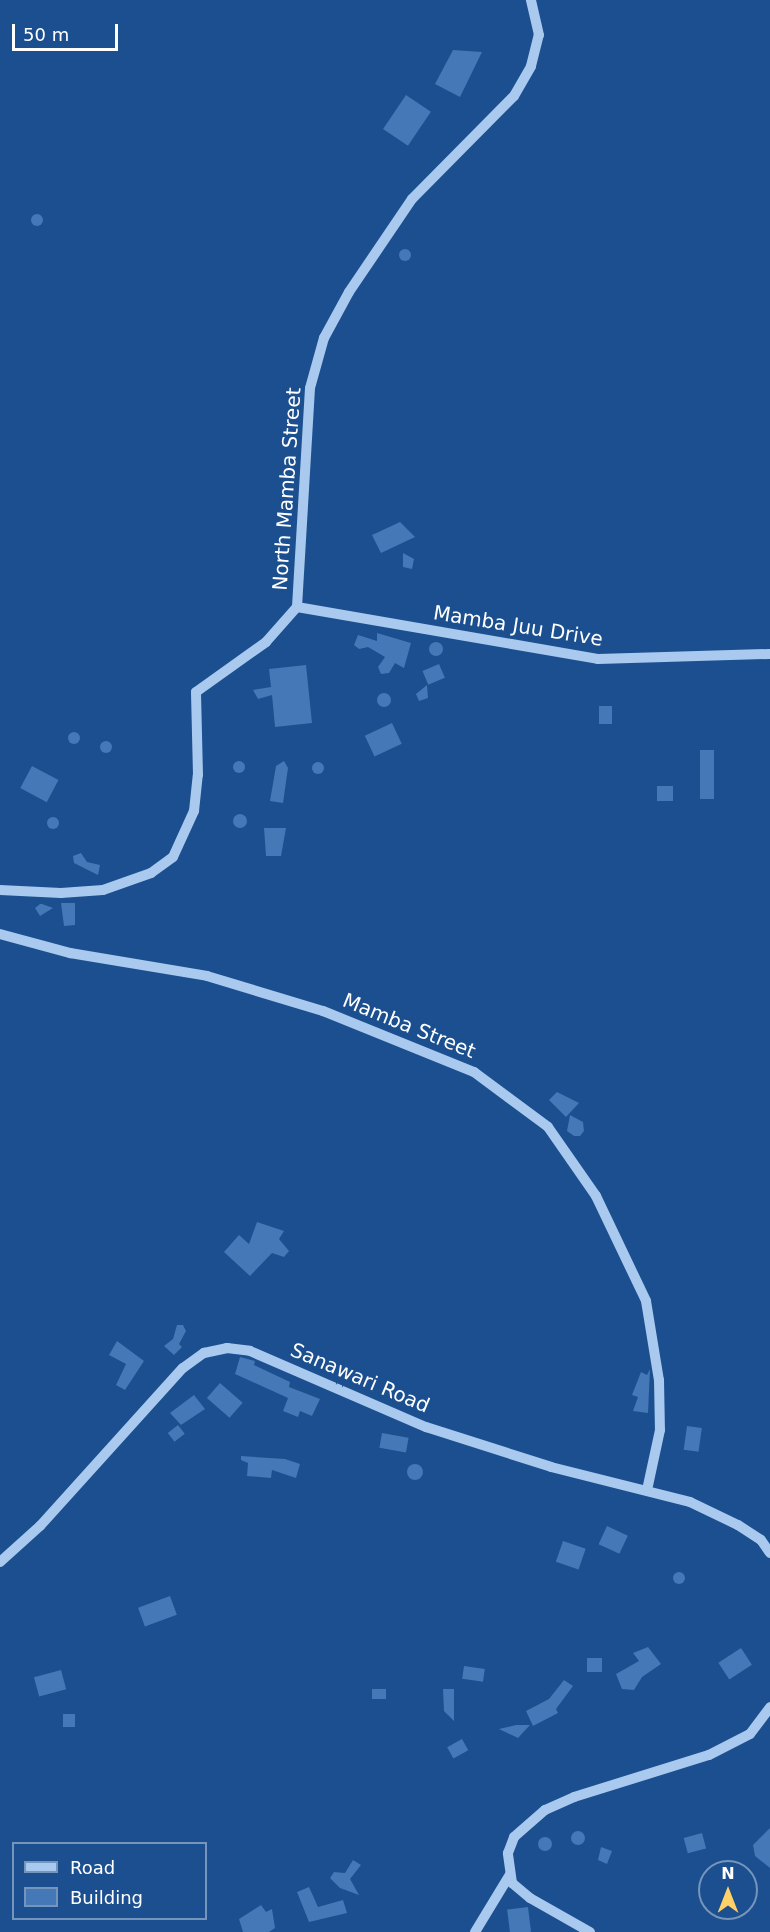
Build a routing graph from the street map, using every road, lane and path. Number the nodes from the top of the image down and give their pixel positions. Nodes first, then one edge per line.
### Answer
1 (531, 0) edge
2 (297, 607) junction
3 (770, 654) edge
4 (0, 890) edge
5 (0, 934) edge
6 (647, 1490) junction
7 (770, 1553) edge
8 (0, 1562) edge
9 (770, 1707) edge
10 (509, 1875) junction
11 (475, 1932) edge
12 (590, 1932) edge

1 - 2 street, North Mamba Street
2 - 3 street, Mamba Juu Drive
2 - 4 street, North Mamba Street
5 - 6 street, Mamba Street
6 - 7 street, Sanawari Road
6 - 8 street, Sanawari Road
9 - 10 street
10 - 11 street
10 - 12 street

